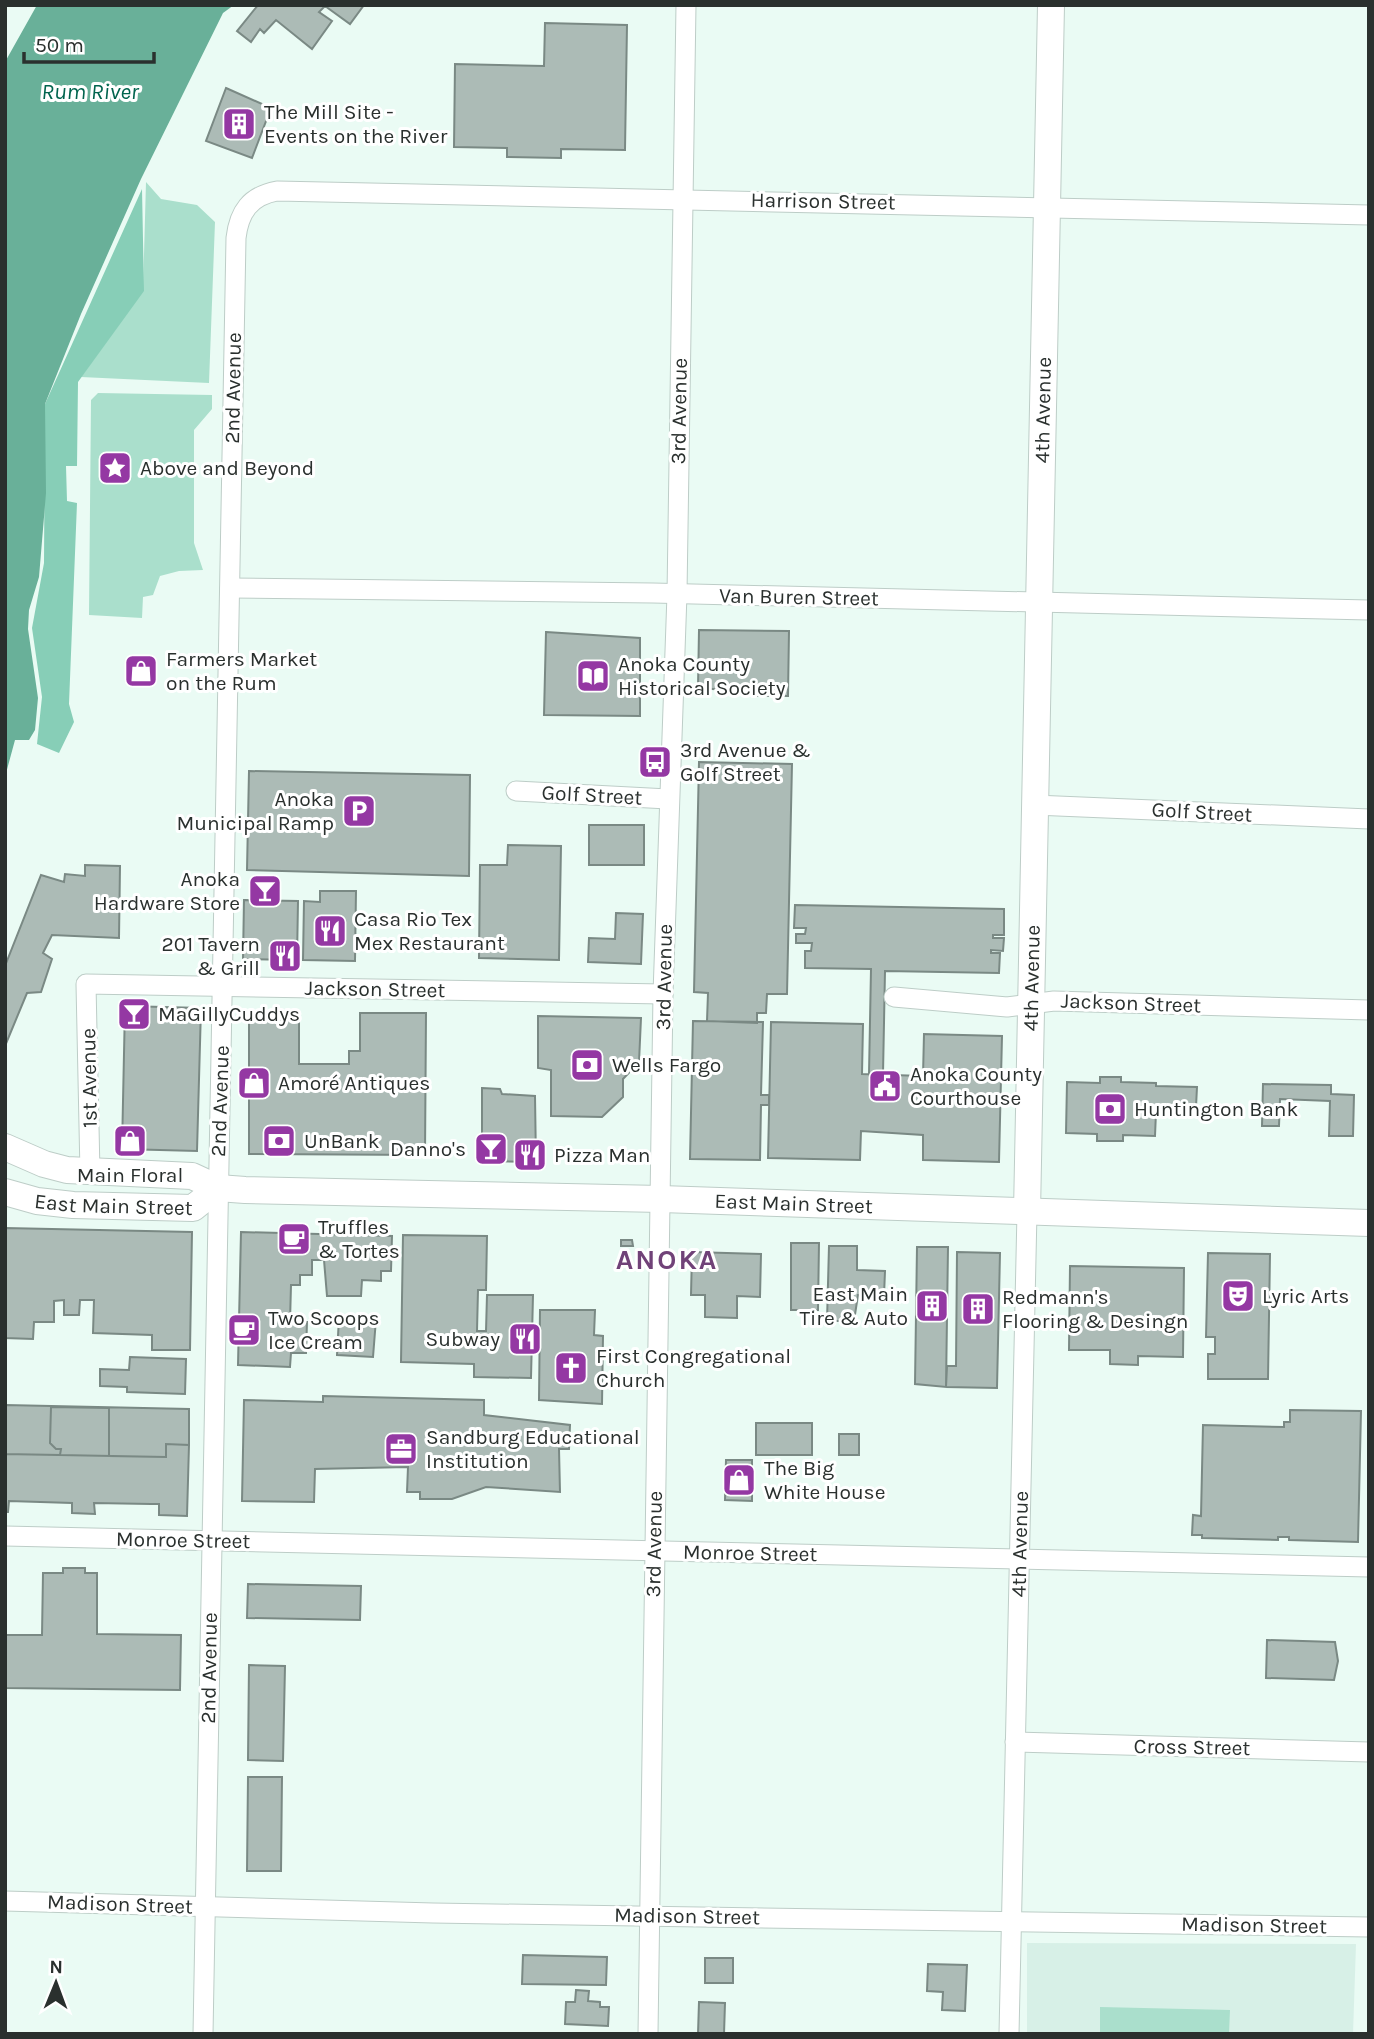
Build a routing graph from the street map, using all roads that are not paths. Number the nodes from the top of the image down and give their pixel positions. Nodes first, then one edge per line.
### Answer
1 (687, 5) edge
2 (1051, 5) edge
3 (277, 191) joint
4 (684, 198) junction
5 (1048, 205) junction
6 (1369, 215) edge
7 (230, 587) junction
8 (677, 594) junction
9 (1039, 602) junction
10 (1369, 610) edge
11 (516, 791) dead end
12 (668, 799) junction
13 (1034, 805) junction
14 (1369, 819) edge
15 (86, 984) joint
16 (224, 985) junction
17 (663, 994) junction
18 (894, 997) dead end
19 (1031, 1002) junction
20 (1369, 1010) edge
21 (5, 1147) edge
22 (90, 1173) junction
23 (218, 1188) junction
24 (5, 1192) edge
25 (661, 1199) junction
26 (1027, 1212) junction
27 (1369, 1223) edge
28 (5, 1536) edge
29 (213, 1540) junction
30 (654, 1550) junction
31 (1018, 1559) junction
32 (1369, 1567) edge
33 (1015, 1742) junction
34 (1369, 1752) edge
35 (5, 1901) edge
36 (204, 1906) junction
37 (650, 1916) junction
38 (1012, 1920) junction
39 (1369, 1927) edge
40 (203, 2034) edge
41 (648, 2034) edge
42 (1009, 2034) edge

1 - 4 street, 3rd Avenue
2 - 5 main road, 4th Avenue
3 - 4 street, Harrison Street
3 - 7 street, 2nd Avenue
4 - 5 street, Harrison Street
4 - 8 street, 3rd Avenue
5 - 6 street, Harrison Street
5 - 9 main road, 4th Avenue
7 - 8 street, Van Buren Street
7 - 16 street, 2nd Avenue
8 - 9 street, Van Buren Street
8 - 12 street, 3rd Avenue
9 - 10 street, Van Buren Street
9 - 13 main road, 4th Avenue
11 - 12 street, Golf Street
12 - 17 street, 3rd Avenue
13 - 14 street, Golf Street
13 - 19 main road, 4th Avenue
15 - 16 street, Jackson Street
15 - 22 street, 1st Avenue
16 - 17 street, Jackson Street
16 - 23 street, 2nd Avenue
17 - 25 street, 3rd Avenue
18 - 19 street, Jackson Street
19 - 20 street, Jackson Street
19 - 26 main road, 4th Avenue
21 - 22 main road, East Main Street
22 - 23 main road, East Main Street
23 - 24 main road, East Main Street
23 - 25 main road, East Main Street
23 - 29 street, 2nd Avenue
25 - 26 main road, East Main Street
25 - 30 street, 3rd Avenue
26 - 27 main road, East Main Street
26 - 31 street, 4th Avenue
28 - 29 street, Monroe Street
29 - 30 street, Monroe Street
29 - 36 street, 2nd Avenue
30 - 31 street, Monroe Street
30 - 37 street, 3rd Avenue
31 - 32 street, Monroe Street
31 - 33 street, 4th Avenue
33 - 34 street, Cross Street
33 - 38 street, 4th Avenue
35 - 36 street, Madison Street
36 - 37 street, Madison Street
36 - 40 street, 2nd Avenue
37 - 38 street, Madison Street
37 - 41 street, 3rd Avenue
38 - 39 street, Madison Street
38 - 42 street, 4th Avenue

